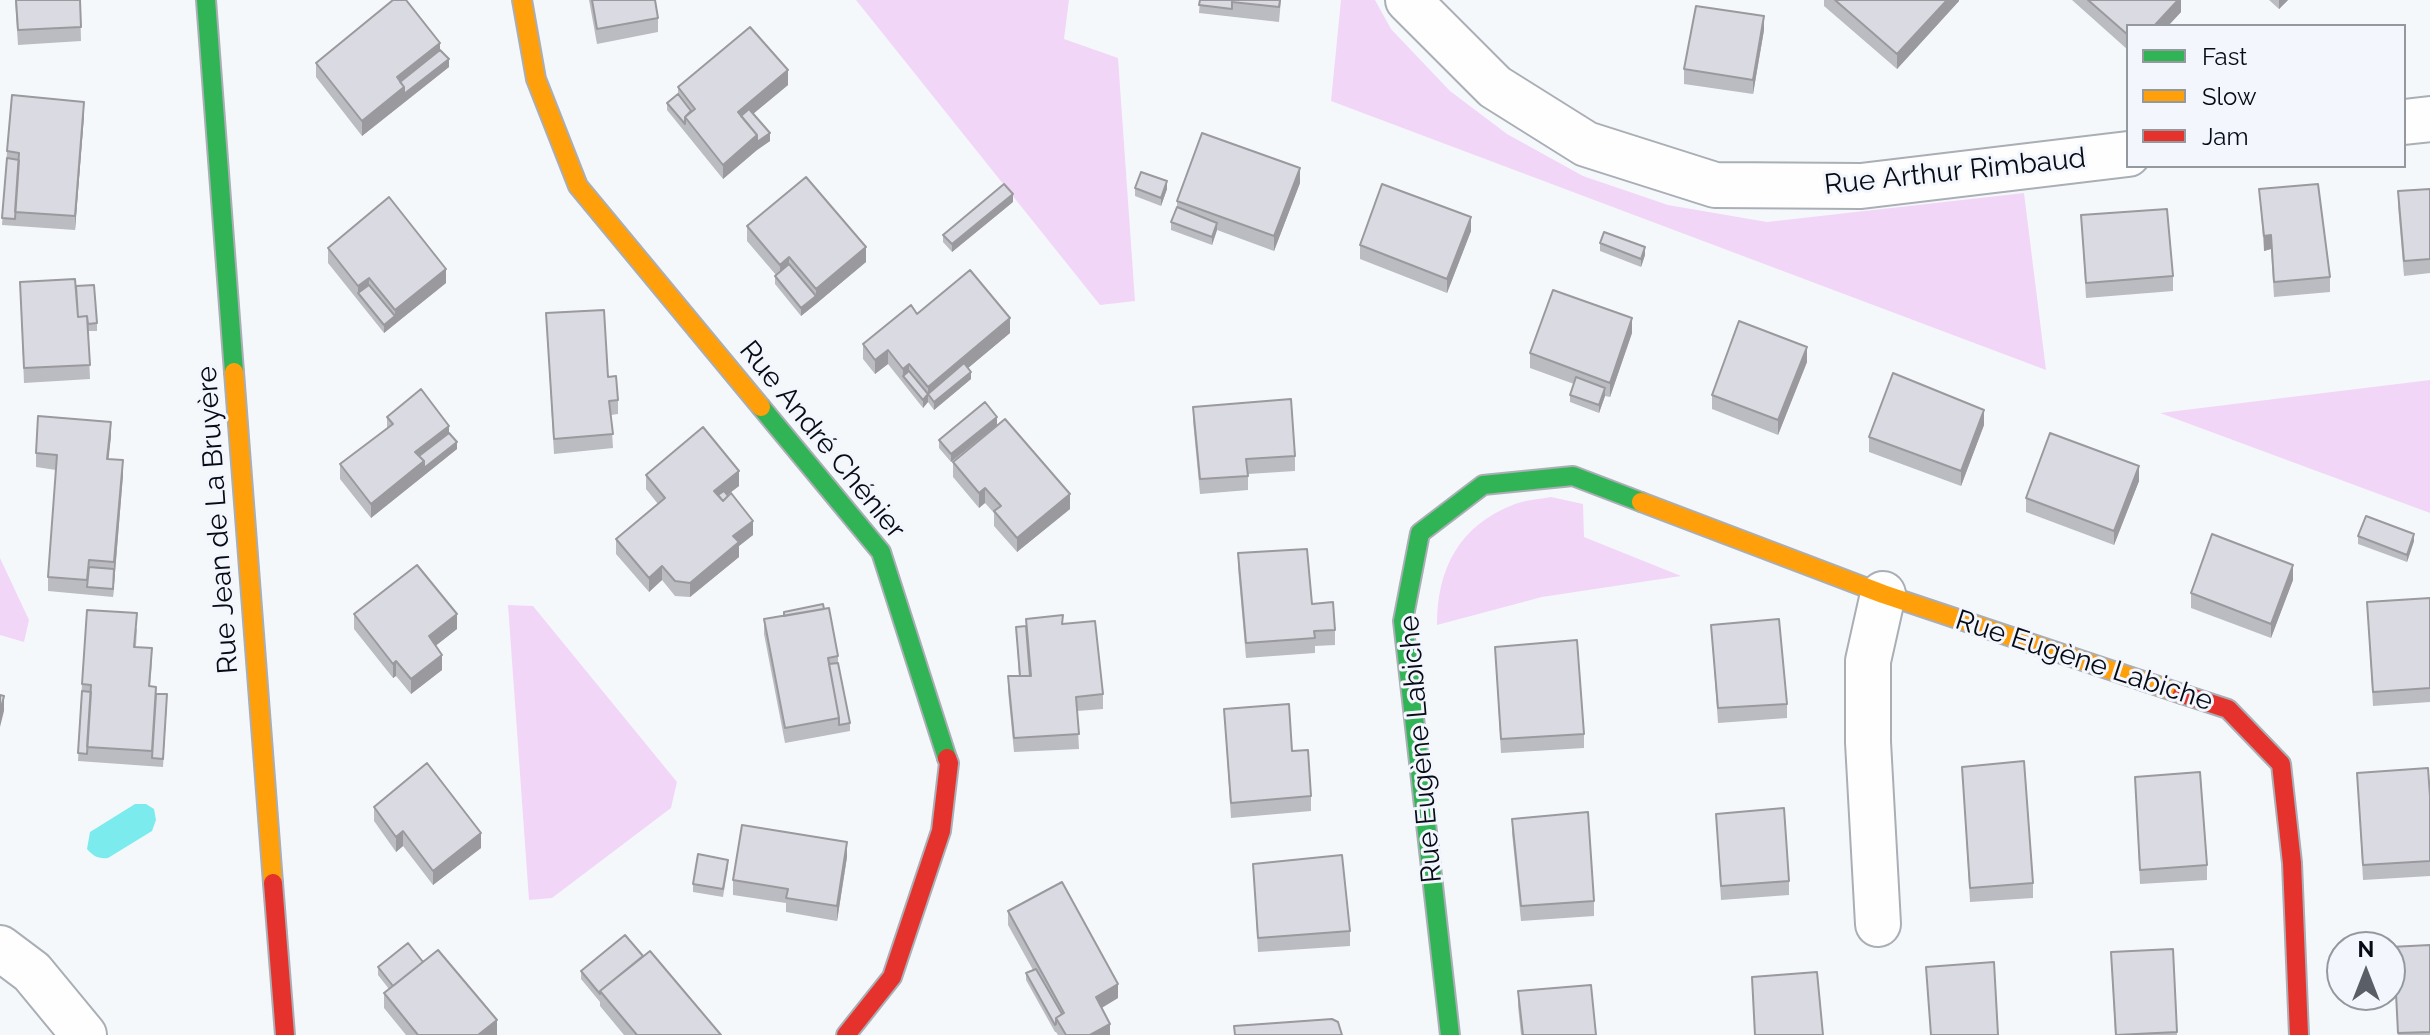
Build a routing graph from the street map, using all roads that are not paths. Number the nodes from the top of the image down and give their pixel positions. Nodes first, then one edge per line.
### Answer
1 (206, 0) edge
2 (522, 0) edge
3 (1408, 0) edge
4 (2430, 119) edge
5 (2406, 122) edge
6 (2126, 154) edge
7 (1883, 594) junction
8 (1878, 924) dead end
9 (0, 948) edge
10 (84, 1035) edge
11 (285, 1035) edge
12 (846, 1035) edge
13 (1450, 1035) edge
14 (2299, 1035) edge

1 - 11 street, Rue Jean de La Bruyère
2 - 12 street, Rue André Chénier
3 - 6 street, Rue Arthur Rimbaud
4 - 5 street
7 - 8 street
7 - 13 street, Rue Eugène Labiche
7 - 14 street, Rue Eugène Labiche
9 - 10 street

